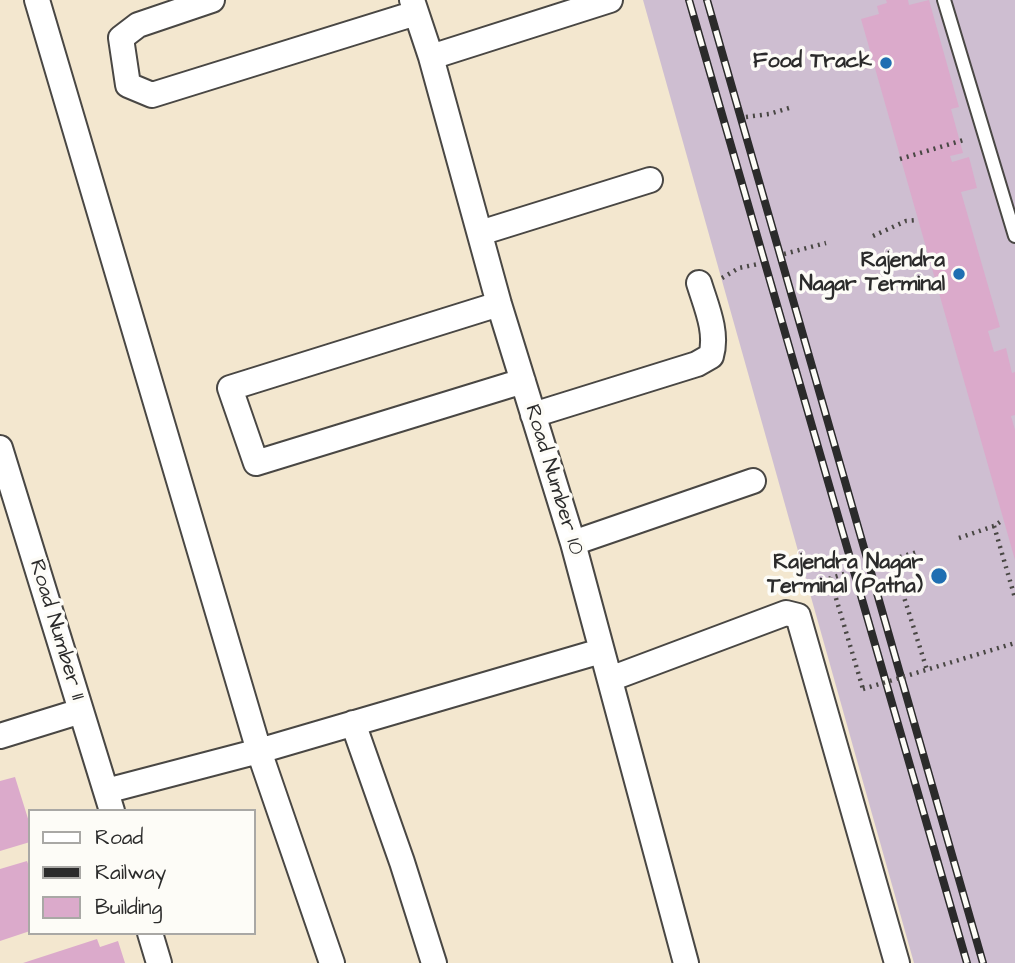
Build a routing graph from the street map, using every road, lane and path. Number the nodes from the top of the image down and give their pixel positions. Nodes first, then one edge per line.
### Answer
1 (37, 0) edge
2 (212, 0) edge
3 (610, 0) edge
4 (944, 0) edge
5 (414, 7) edge
6 (430, 57) junction
7 (789, 107) dead end
8 (746, 117) dead end
9 (983, 131) junction
10 (900, 159) dead end
11 (650, 180) dead end
12 (918, 220) dead end
13 (480, 233) junction
14 (873, 236) dead end
15 (1015, 236) edge
16 (826, 243) dead end
17 (784, 254) dead end
18 (758, 264) dead end
19 (710, 280) joint
20 (499, 304) junction
21 (523, 382) junction
22 (533, 415) junction
23 (0, 448) edge
24 (753, 481) dead end
25 (1003, 520) dead end
26 (994, 526) junction
27 (959, 538) dead end
28 (573, 544) junction
29 (917, 552) dead end
30 (892, 559) junction
31 (873, 565) dead end
32 (847, 573) dead end
33 (830, 578) junction
34 (809, 585) dead end
35 (1015, 598) edge
36 (1015, 643) edge
37 (601, 651) junction
38 (927, 670) junction
39 (610, 679) junction
40 (80, 711) junction
41 (353, 723) junction
42 (0, 737) edge
43 (259, 751) junction
44 (109, 801) edge
45 (151, 935) edge
46 (159, 963) edge
47 (332, 963) edge
48 (434, 963) edge
49 (686, 963) edge
50 (897, 963) edge

1 - 43 street
2 - 5 street
3 - 6 street
4 - 9 lane
5 - 6 street, Road Number 10
6 - 13 street, Road Number 10
7 - 8 path
9 - 10 path
9 - 15 lane
11 - 13 street
12 - 14 path
13 - 20 street, Road Number 10
16 - 17 path
18 - 19 path
19 - 22 street
20 - 21 street, Road Number 10
20 - 21 street
21 - 22 street, Road Number 10
22 - 28 street, Road Number 10
23 - 40 street, Road Number 11
24 - 28 street
25 - 26 path
26 - 27 path
26 - 35 path
28 - 37 street, Road Number 10
29 - 30 path
30 - 31 path
30 - 38 path
32 - 33 path
33 - 34 path
33 - 38 path, bridge
36 - 38 path, bridge
37 - 39 street, Road Number 10
37 - 41 street
39 - 49 street, Road Number 10
39 - 50 street
40 - 42 street
40 - 44 street, Road Number 11
41 - 43 street
41 - 48 street
43 - 44 street
43 - 47 street
45 - 46 street

